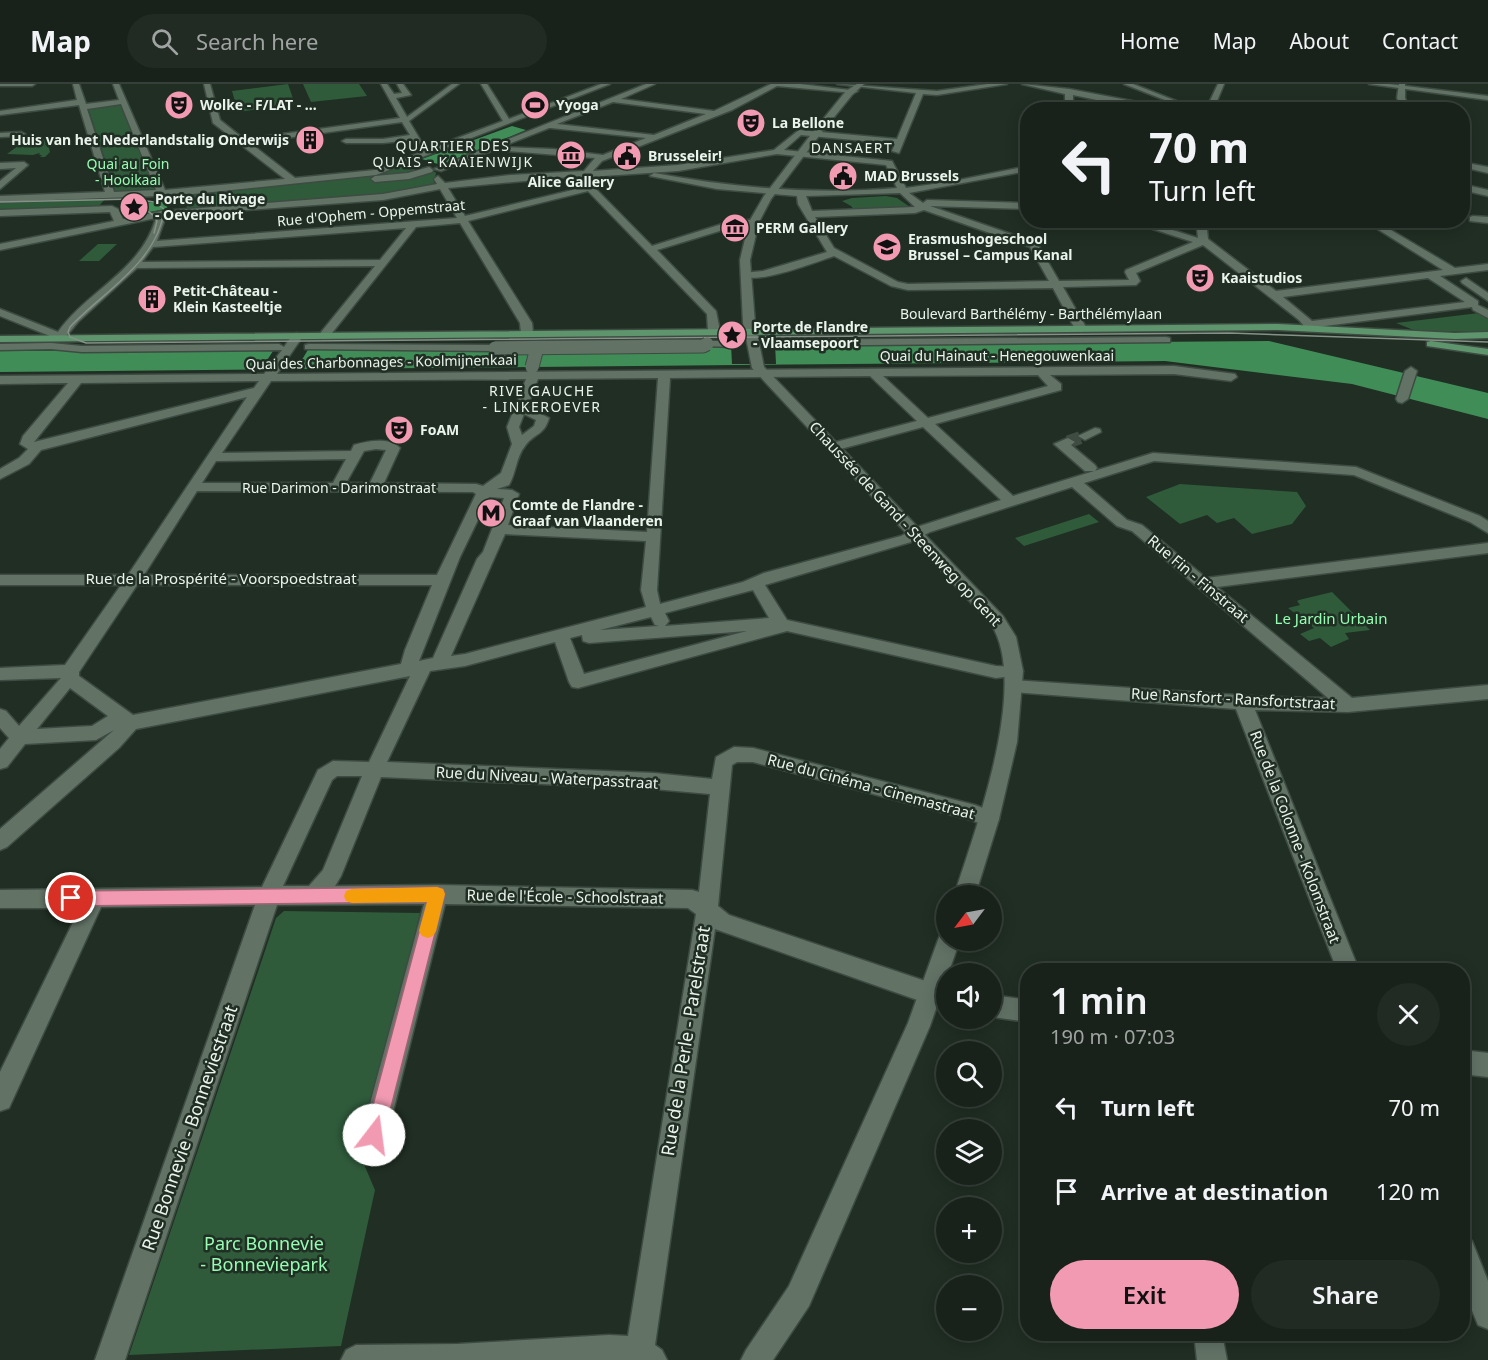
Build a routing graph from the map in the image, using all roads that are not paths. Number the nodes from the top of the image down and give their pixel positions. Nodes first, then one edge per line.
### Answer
1 (1, 84) edge
2 (32, 84) edge
3 (76, 84) edge
4 (116, 84) edge
5 (207, 84) edge
6 (384, 84) edge
7 (400, 84) edge
8 (456, 84) edge
9 (484, 84) edge
10 (607, 84) edge
11 (644, 84) edge
12 (652, 84) edge
13 (840, 84) edge
14 (1004, 84) edge
15 (1025, 84) edge
16 (1127, 84) edge
17 (1221, 84) edge
18 (1372, 84) edge
19 (583, 85) edge
20 (632, 85) edge
21 (769, 85) edge
22 (1402, 85) edge
23 (860, 87) edge
24 (597, 88) junction
25 (1069, 91) junction
26 (919, 92) junction
27 (52, 97) dead end
28 (390, 97) junction
29 (584, 98) dead end
30 (1488, 98) edge
31 (75, 99) junction
32 (604, 99) junction
33 (124, 101) junction
34 (1070, 102) edge
35 (1127, 102) edge
36 (1172, 102) edge
37 (1208, 102) edge
38 (1403, 102) edge
39 (570, 106) junction
40 (584, 107) dead end
41 (0, 113) edge
42 (715, 113) junction
43 (404, 120) junction
44 (507, 122) junction
45 (537, 122) junction
46 (21, 134) dead end
47 (816, 135) junction
48 (1, 136) edge
49 (414, 137) junction
50 (656, 137) junction
51 (346, 141) dead end
52 (383, 141) junction
53 (241, 142) junction
54 (896, 143) junction
55 (492, 148) junction
56 (777, 152) junction
57 (803, 152) junction
58 (368, 154) dead end
59 (603, 158) junction
60 (413, 160) junction
61 (887, 162) junction
62 (0, 166) edge
63 (1470, 166) edge
64 (439, 169) junction
65 (1020, 169) edge
66 (574, 171) dead end
67 (639, 171) junction
68 (462, 172) dead end
69 (472, 172) dead end
70 (1488, 172) edge
71 (380, 173) dead end
72 (587, 173) junction
73 (1470, 174) edge
74 (292, 180) junction
75 (453, 182) dead end
76 (0, 186) edge
77 (443, 186) junction
78 (419, 187) dead end
79 (590, 188) junction
80 (1470, 189) edge
81 (903, 190) junction
82 (298, 191) dead end
83 (773, 192) junction
84 (162, 193) junction
85 (801, 193) junction
86 (1488, 193) edge
87 (110, 195) junction
88 (393, 196) junction
89 (235, 197) dead end
90 (813, 198) dead end
91 (0, 199) edge
92 (334, 201) junction
93 (835, 201) junction
94 (176, 203) junction
95 (920, 205) junction
96 (0, 206) edge
97 (1020, 206) edge
98 (323, 211) dead end
99 (849, 211) dead end
100 (0, 213) edge
101 (812, 213) junction
102 (1473, 219) dead end
103 (1488, 219) edge
104 (464, 220) junction
105 (119, 221) junction
106 (754, 222) junction
107 (305, 223) dead end
108 (413, 225) junction
109 (373, 227) junction
110 (1155, 228) edge
111 (1201, 228) edge
112 (1380, 228) edge
113 (295, 232) junction
114 (1203, 243) junction
115 (151, 244) junction
116 (0, 247) edge
117 (651, 249) junction
118 (835, 253) junction
119 (384, 263) junction
120 (132, 265) junction
121 (1485, 270) edge
122 (1454, 272) junction
123 (746, 275) junction
124 (1431, 275) junction
125 (1056, 286) junction
126 (1272, 294) junction
127 (1482, 301) edge
128 (0, 312) edge
129 (1393, 315) junction
130 (1488, 315) edge
131 (1311, 327) junction
132 (1081, 328) junction
133 (714, 332) junction
134 (527, 333) junction
135 (1385, 333) junction
136 (1411, 333) junction
137 (1488, 335) edge
138 (297, 336) junction
139 (324, 336) junction
140 (60, 337) junction
141 (0, 339) edge
142 (752, 339) junction
143 (1166, 340) dead end
144 (735, 344) dead end
145 (769, 344) dead end
146 (0, 347) edge
147 (309, 347) dead end
148 (284, 348) junction
149 (537, 348) junction
150 (1488, 352) edge
151 (759, 369) junction
152 (1042, 371) junction
153 (872, 372) junction
154 (1410, 372) dead end
155 (273, 373) junction
156 (664, 374) junction
157 (1231, 377) dead end
158 (0, 380) edge
159 (78, 380) junction
160 (256, 392) junction
161 (1402, 398) dead end
162 (520, 408) junction
163 (926, 422) junction
164 (1068, 442) dead end
165 (519, 444) junction
166 (36, 447) junction
167 (833, 447) junction
168 (354, 455) junction
169 (212, 457) junction
170 (1090, 468) dead end
171 (509, 473) junction
172 (0, 475) edge
173 (1073, 481) junction
174 (192, 487) junction
175 (337, 488) junction
176 (375, 488) junction
177 (498, 493) junction
178 (1010, 501) junction
179 (1488, 528) edge
180 (498, 529) junction
181 (916, 533) junction
182 (654, 537) junction
183 (1488, 548) edge
184 (452, 557) junction
185 (485, 559) junction
186 (0, 580) edge
187 (133, 580) junction
188 (443, 580) junction
189 (756, 582) junction
190 (1204, 584) junction
191 (656, 610) junction
192 (783, 627) junction
193 (667, 631) junction
194 (561, 636) junction
195 (423, 666) junction
196 (0, 674) edge
197 (1014, 679) junction
198 (62, 686) junction
199 (1488, 692) edge
200 (1244, 703) junction
201 (1348, 705) junction
202 (0, 716) edge
203 (130, 723) junction
204 (100, 733) dead end
205 (18, 736) junction
206 (753, 755) joint
207 (0, 762) edge
208 (376, 770) junction
209 (719, 787) junction
210 (989, 819) junction
211 (0, 841) edge
212 (968, 885) edge
213 (437, 894) junction
214 (270, 897) junction
215 (315, 897) junction
216 (95, 898) junction
217 (0, 899) edge
218 (707, 911) junction
219 (1345, 963) edge
220 (936, 996) edge
221 (936, 1001) edge
222 (1002, 1007) edge
223 (1020, 1010) edge
224 (1470, 1063) edge
225 (1488, 1065) edge
226 (2, 1089) edge
227 (372, 1148) dead end
228 (1470, 1271) edge
229 (1488, 1315) edge
230 (1209, 1341) edge
231 (646, 1356) edge
232 (110, 1360) edge
233 (356, 1360) edge
234 (756, 1360) edge
235 (1212, 1360) edge

1 - 2 street
3 - 31 street
4 - 33 street
5 - 53 street
6 - 28 street
7 - 28 street
8 - 43 street
9 - 44 street
10 - 24 street
11 - 20 street
12 - 32 street
13 - 23 street
14 - 26 street
15 - 25 street
16 - 36 street
17 - 37 street
18 - 22 street
19 - 24 street
20 - 32 street
21 - 23 street
21 - 42 street
22 - 30 street
22 - 38 street
23 - 26 street
23 - 47 street
24 - 32 street
24 - 44 street
25 - 34 street
25 - 35 street
26 - 54 street
27 - 31 street
28 - 43 street
29 - 32 street
31 - 33 street
31 - 41 street
31 - 87 street
32 - 39 street
32 - 42 street
32 - 45 street
33 - 84 street
39 - 40 street
39 - 45 street
42 - 50 street
43 - 49 street
43 - 53 street
44 - 60 street
45 - 50 street
45 - 55 street
45 - 60 street
45 - 64 street
46 - 48 street
47 - 54 street
47 - 56 street
47 - 57 street
49 - 52 street
49 - 60 street
50 - 59 street
51 - 52 street
52 - 58 street
53 - 74 street
54 - 61 street
55 - 59 street
55 - 64 street
56 - 57 street
56 - 67 street
57 - 61 street
57 - 83 street
59 - 72 street
60 - 64 street
60 - 64 street
60 - 71 street
60 - 74 street
61 - 81 street
62 - 76 street
63 - 70 street
64 - 68 street
64 - 75 street
64 - 77 street
64 - 78 street
64 - 82 street
65 - 81 street
66 - 69 street
67 - 72 street
67 - 83 street
70 - 73 street
72 - 77 street
72 - 79 street
74 - 94 street
77 - 88 street
77 - 104 street
79 - 104 street, Rue d'Ophem - Oppemstraat
79 - 117 street
80 - 86 street
81 - 85 street
81 - 95 street
83 - 85 street
83 - 106 street
84 - 87 street
84 - 94 street
85 - 101 street
87 - 91 street
88 - 92 street
88 - 109 street
89 - 94 street
90 - 93 street
92 - 94 street
92 - 98 street
93 - 99 street
93 - 101 street
94 - 96 street
94 - 105 street
94 - 115 street
95 - 97 street
95 - 101 street
95 - 125 street
100 - 105 street
101 - 118 street
102 - 103 street
104 - 108 street, Rue d'Ophem - Oppemstraat
104 - 134 street
105 - 116 street
106 - 117 street
106 - 123 street
107 - 113 street
108 - 109 street, Rue d'Ophem - Oppemstraat
108 - 119 street
109 - 113 street, Rue d'Ophem - Oppemstraat
110 - 114 street
111 - 114 street
112 - 122 street
113 - 115 street, Rue d'Ophem - Oppemstraat
114 - 125 street
114 - 126 street
115 - 120 street
117 - 133 street
118 - 123 street
118 - 125 street
119 - 120 street
119 - 139 street
120 - 140 street
121 - 122 street
122 - 124 street
123 - 142 street
124 - 126 street
124 - 127 street
125 - 132 street
126 - 131 street
127 - 129 street, Boulevard Barthélémy - Barthélémylaan
127 - 130 street
128 - 140 street
129 - 131 street, Boulevard Barthélémy - Barthélémylaan
129 - 136 street
131 - 132 main road, Boulevard Barthélémy - Barthélémylaan
131 - 135 main road
132 - 142 main road, Boulevard Barthélémy - Barthélémylaan
133 - 134 main road, Boulevard Barthélémy - Barthélémylaan
133 - 142 main road, Boulevard Barthélémy - Barthélémylaan
134 - 139 main road, Boulevard Barthélémy - Barthélémylaan
135 - 136 main road
135 - 150 main road
136 - 137 main road
138 - 139 main road, Boulevard Barthélémy - Barthélémylaan
138 - 140 main road, Boulevard Barthélémy - Barthélémylaan
138 - 148 street
140 - 141 main road, Boulevard Barthélémy - Barthélémylaan
142 - 151 street
143 - 145 street, Boulevard Barthélémy - Barthélémylaan
144 - 149 street, bridge
146 - 148 street
147 - 149 street, bridge
148 - 155 street
149 - 162 street, bridge
151 - 153 street, Quai du Hainaut - Henegouwenkaai
151 - 156 street, Quai des Charbonnages - Koolmijnenkaai
151 - 167 street, Chaussée de Gand - Steenweg op Gent
152 - 153 street, Quai du Hainaut - Henegouwenkaai
152 - 157 street, Quai du Hainaut - Henegouwenkaai
152 - 163 street
153 - 163 street
154 - 161 street
155 - 156 street, Quai des Charbonnages - Koolmijnenkaai
155 - 159 street, Quai des Charbonnages - Koolmijnenkaai
155 - 160 street
156 - 182 street
158 - 159 street, Quai des Charbonnages - Koolmijnenkaai
159 - 166 street
160 - 166 street
160 - 169 street
162 - 165 street
162 - 165 street
163 - 167 street
163 - 178 street
164 - 170 street
165 - 171 street
166 - 172 street
167 - 181 street, Chaussée de Gand - Steenweg op Gent
168 - 169 street
168 - 175 street
168 - 176 street
169 - 174 street
171 - 177 street
171 - 177 street
173 - 178 street
173 - 179 street
173 - 190 street, Rue Fin - Finstraat
174 - 175 street, Rue Darimon - Darimonstraat
174 - 187 street
175 - 176 street, Rue Darimon - Darimonstraat
176 - 177 street, Rue Darimon - Darimonstraat
177 - 180 street
177 - 184 street
178 - 181 street
180 - 182 street
180 - 185 street
181 - 189 street
181 - 197 street, Chaussée de Gand - Steenweg op Gent
182 - 191 street
183 - 190 street
184 - 185 street
184 - 188 street
185 - 195 street
186 - 187 street, Rue de la Prospérité - Voorspoedstraat
187 - 188 street, Rue de la Prospérité - Voorspoedstraat
187 - 198 street
188 - 195 street
189 - 191 street
189 - 192 street
190 - 201 street, Rue Fin - Finstraat
191 - 193 street
191 - 194 street
192 - 193 street, Rue Ransfort - Ransfortstraat
192 - 194 street
192 - 197 street, Rue Ransfort - Ransfortstraat
193 - 194 street, Rue Ransfort - Ransfortstraat
194 - 195 street
195 - 203 street
195 - 208 street
196 - 198 street
197 - 200 street, Rue Ransfort - Ransfortstraat
197 - 210 street, Chaussée de Gand - Steenweg op Gent
198 - 203 street
198 - 205 street
199 - 201 street, Rue Ransfort - Ransfortstraat
200 - 201 street, Rue Ransfort - Ransfortstraat
200 - 219 street, Rue de la Colonne - Kolomstraat
202 - 205 street
203 - 211 street
204 - 205 street
205 - 207 street
206 - 209 street, Rue de la Perle - Parelstraat
206 - 210 street, Rue du Cinéma - Cinemastraat
208 - 209 street, Rue du Niveau - Waterpasstraat
208 - 214 street, Rue du Niveau - Waterpasstraat
208 - 215 street
209 - 218 street, Rue de la Perle - Parelstraat
210 - 212 street, Chaussée de Gand - Steenweg op Gent
213 - 215 street, Rue de l'École - Schoolstraat
213 - 218 street, Rue de l'École - Schoolstraat
213 - 227 street
214 - 215 street, Rue de l'École - Schoolstraat
214 - 216 street, Rue de l'École - Schoolstraat
214 - 232 street, Rue Bonnevie - Bonneviestraat
216 - 217 street, Rue de l'École - Schoolstraat
216 - 226 street
218 - 220 street, Rue de l'École - Schoolstraat
218 - 231 street, Rue de la Perle - Parelstraat
221 - 234 street
222 - 223 street
224 - 225 street
228 - 229 street
230 - 235 street
231 - 233 street

